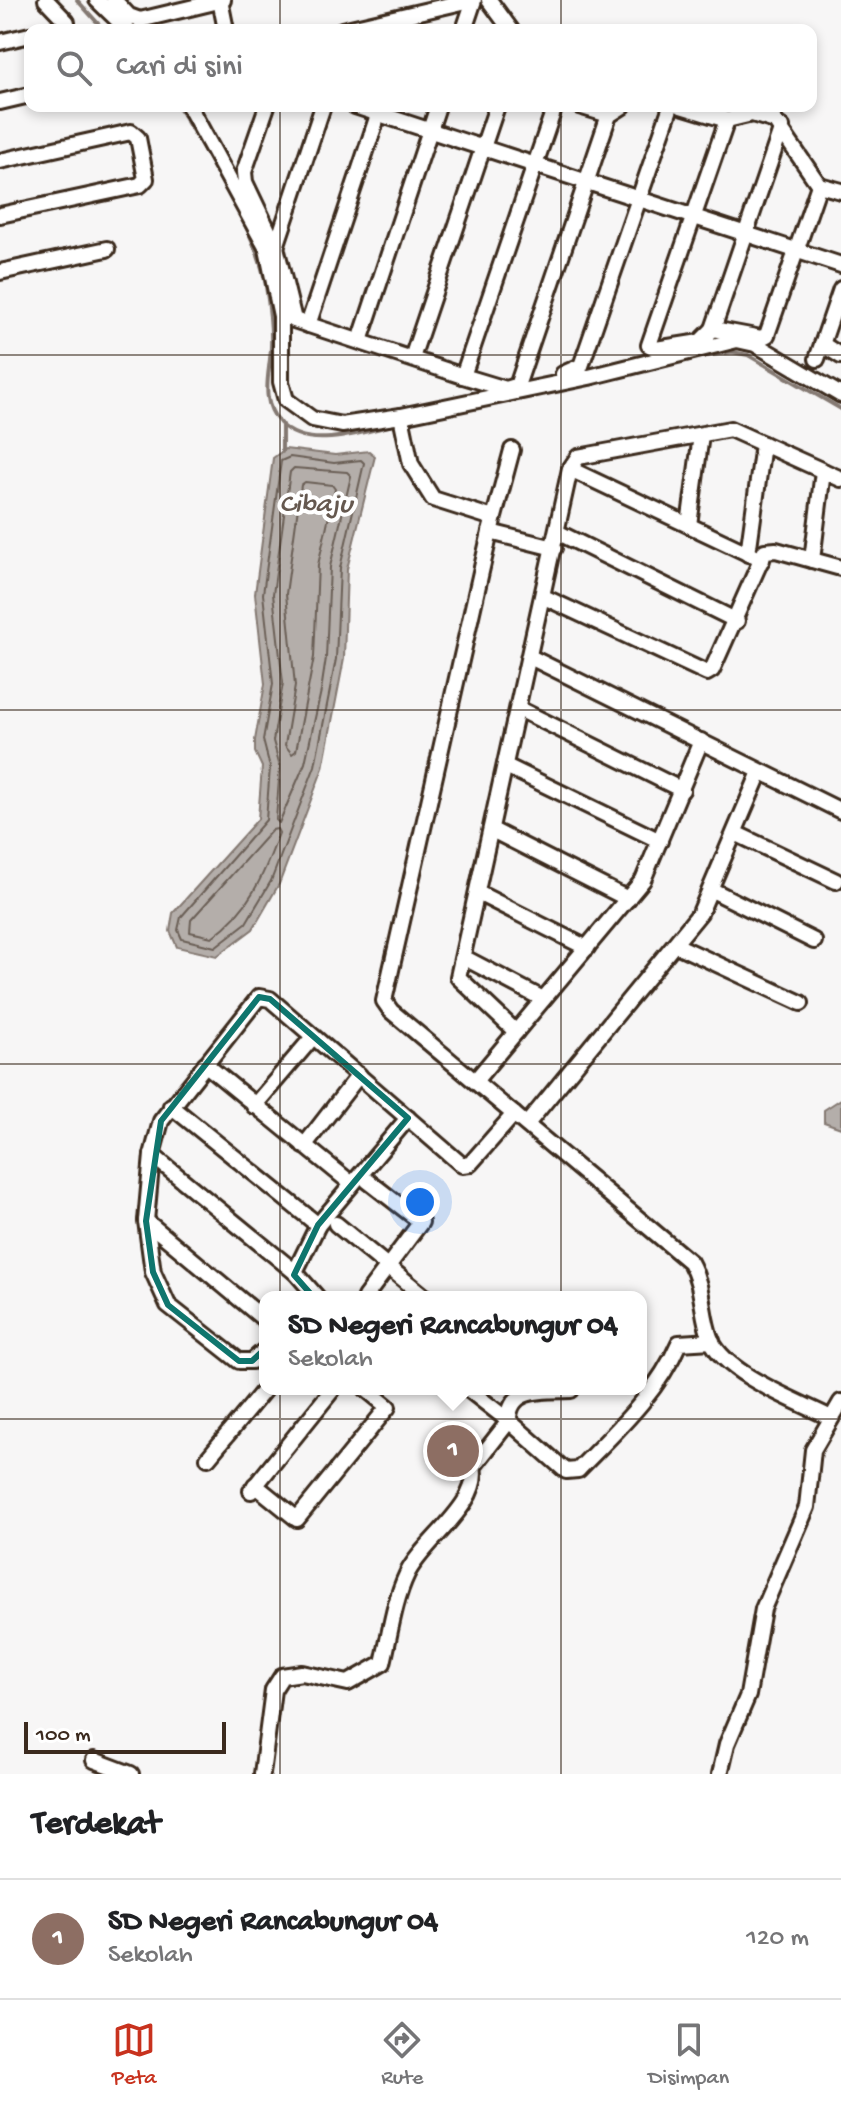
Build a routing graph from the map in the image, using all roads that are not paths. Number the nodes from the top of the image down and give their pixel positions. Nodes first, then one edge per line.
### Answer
1 (46, 0) edge
2 (97, 0) edge
3 (114, 0) edge
4 (221, 0) edge
5 (472, 0) edge
6 (489, 0) edge
7 (409, 23) edge
8 (67, 24) edge
9 (122, 24) edge
10 (225, 24) edge
11 (466, 24) edge
12 (507, 24) edge
13 (24, 36) edge
14 (0, 42) edge
15 (24, 96) edge
16 (0, 102) edge
17 (192, 112) edge
18 (265, 112) edge
19 (321, 112) edge
20 (379, 112) edge
21 (385, 112) edge
22 (436, 112) edge
23 (495, 112) edge
24 (553, 112) edge
25 (599, 112) edge
26 (614, 112) edge
27 (669, 112) edge
28 (701, 112) edge
29 (609, 115) junction
30 (727, 120) junction
31 (782, 127) junction
32 (430, 131) junction
33 (482, 149) junction
34 (0, 161) edge
35 (533, 165) junction
36 (586, 183) junction
37 (819, 185) junction
38 (841, 191) edge
39 (639, 200) junction
40 (0, 215) edge
41 (691, 217) junction
42 (745, 234) junction
43 (276, 247) junction
44 (107, 249) dead end
45 (796, 250) junction
46 (841, 265) edge
47 (0, 272) edge
48 (841, 289) edge
49 (308, 325) junction
50 (713, 329) junction
51 (360, 341) junction
52 (841, 356) edge
53 (412, 358) junction
54 (463, 376) junction
55 (517, 386) junction
56 (841, 395) edge
57 (401, 416) junction
58 (701, 435) junction
59 (763, 444) junction
60 (512, 450) dead end
61 (570, 469) junction
62 (823, 471) junction
63 (841, 479) edge
64 (492, 525) junction
65 (689, 525) junction
66 (557, 532) junction
67 (554, 548) junction
68 (755, 557) junction
69 (812, 560) junction
70 (841, 568) edge
71 (544, 597) junction
72 (737, 621) junction
73 (530, 657) junction
74 (519, 709) junction
75 (701, 741) junction
76 (506, 766) junction
77 (760, 772) junction
78 (682, 790) junction
79 (841, 811) edge
80 (492, 830) junction
81 (735, 833) junction
82 (660, 841) junction
83 (836, 881) dead end
84 (712, 890) junction
85 (478, 893) junction
86 (628, 899) junction
87 (814, 941) dead end
88 (676, 945) junction
89 (587, 948) junction
90 (463, 957) junction
91 (543, 999) junction
92 (801, 1003) dead end
93 (516, 1032) junction
94 (313, 1037) junction
95 (205, 1064) junction
96 (359, 1075) junction
97 (475, 1081) junction
98 (171, 1106) junction
99 (254, 1106) junction
100 (514, 1114) junction
101 (408, 1118) junction
102 (527, 1124) junction
103 (304, 1146) junction
104 (152, 1155) junction
105 (368, 1181) dead end
106 (352, 1184) junction
107 (146, 1221) junction
108 (336, 1224) dead end
109 (318, 1225) junction
110 (388, 1266) junction
111 (295, 1272) junction
112 (312, 1291) edge
113 (369, 1291) edge
114 (418, 1291) edge
115 (259, 1315) edge
116 (712, 1341) junction
117 (259, 1355) edge
118 (260, 1395) edge
119 (328, 1395) edge
120 (373, 1395) edge
121 (476, 1395) edge
122 (522, 1395) edge
123 (841, 1402) edge
124 (831, 1418) junction
125 (509, 1421) junction
126 (208, 1458) dead end
127 (94, 1760) dead end
128 (131, 1774) edge
129 (262, 1774) edge
130 (720, 1774) edge

1 - 8 street
2 - 9 street
3 - 4 street
4 - 10 street
5 - 7 street
5 - 11 street
6 - 12 street
13 - 14 street
15 - 16 street
17 - 57 street
18 - 43 street
19 - 43 street
20 - 49 street
21 - 32 street
22 - 32 street
23 - 33 street
24 - 35 street
25 - 29 street
26 - 29 street
27 - 39 street
28 - 30 street
29 - 36 street
30 - 31 street
30 - 41 street
31 - 37 street
31 - 42 street
32 - 33 street
32 - 51 street
33 - 35 street
33 - 53 street
34 - 40 street
35 - 36 street
35 - 54 street
36 - 39 street
36 - 55 street
37 - 38 street
37 - 45 street
39 - 41 street
39 - 55 street
41 - 42 street
41 - 50 street
42 - 45 street
42 - 50 street
43 - 49 street
44 - 47 street
45 - 46 street
45 - 50 street
48 - 52 street
49 - 51 street
51 - 53 street
53 - 54 street
54 - 55 street
56 - 57 street
57 - 64 street
58 - 59 street
58 - 61 street
58 - 65 street
59 - 62 street
59 - 68 street
60 - 64 street
61 - 65 street
61 - 66 street
62 - 63 street
62 - 69 street
64 - 67 street
64 - 97 street
65 - 68 street
66 - 67 street
66 - 72 street
67 - 71 street
68 - 69 street
68 - 72 street
69 - 70 street
71 - 72 street
71 - 73 street
73 - 74 street
73 - 75 street
74 - 76 street
74 - 78 street
75 - 77 street
75 - 78 street
76 - 80 street
76 - 82 street
77 - 79 street
77 - 81 street
78 - 82 street
80 - 85 street
80 - 86 street
81 - 83 street
81 - 84 street
82 - 86 street
84 - 87 street
84 - 88 street
85 - 89 street
85 - 90 street
86 - 89 street
88 - 92 street
88 - 102 street
89 - 91 street
90 - 91 street
90 - 93 street
91 - 93 street
93 - 97 street
94 - 95 street
94 - 96 street
94 - 99 street
95 - 98 street
95 - 99 street
96 - 101 street
96 - 103 street
97 - 100 street
98 - 104 street
98 - 109 street
99 - 103 street
100 - 101 street
100 - 102 street
101 - 106 street
102 - 116 street
103 - 106 street
104 - 107 street
104 - 111 street
105 - 110 street
106 - 109 street
107 - 115 street
107 - 117 street
108 - 110 street
109 - 111 street
110 - 113 street
110 - 114 street
111 - 112 street
116 - 124 street
116 - 125 street
118 - 126 street
119 - 120 street
121 - 125 street
122 - 125 street
123 - 124 street
124 - 130 street
125 - 129 street
127 - 128 street

